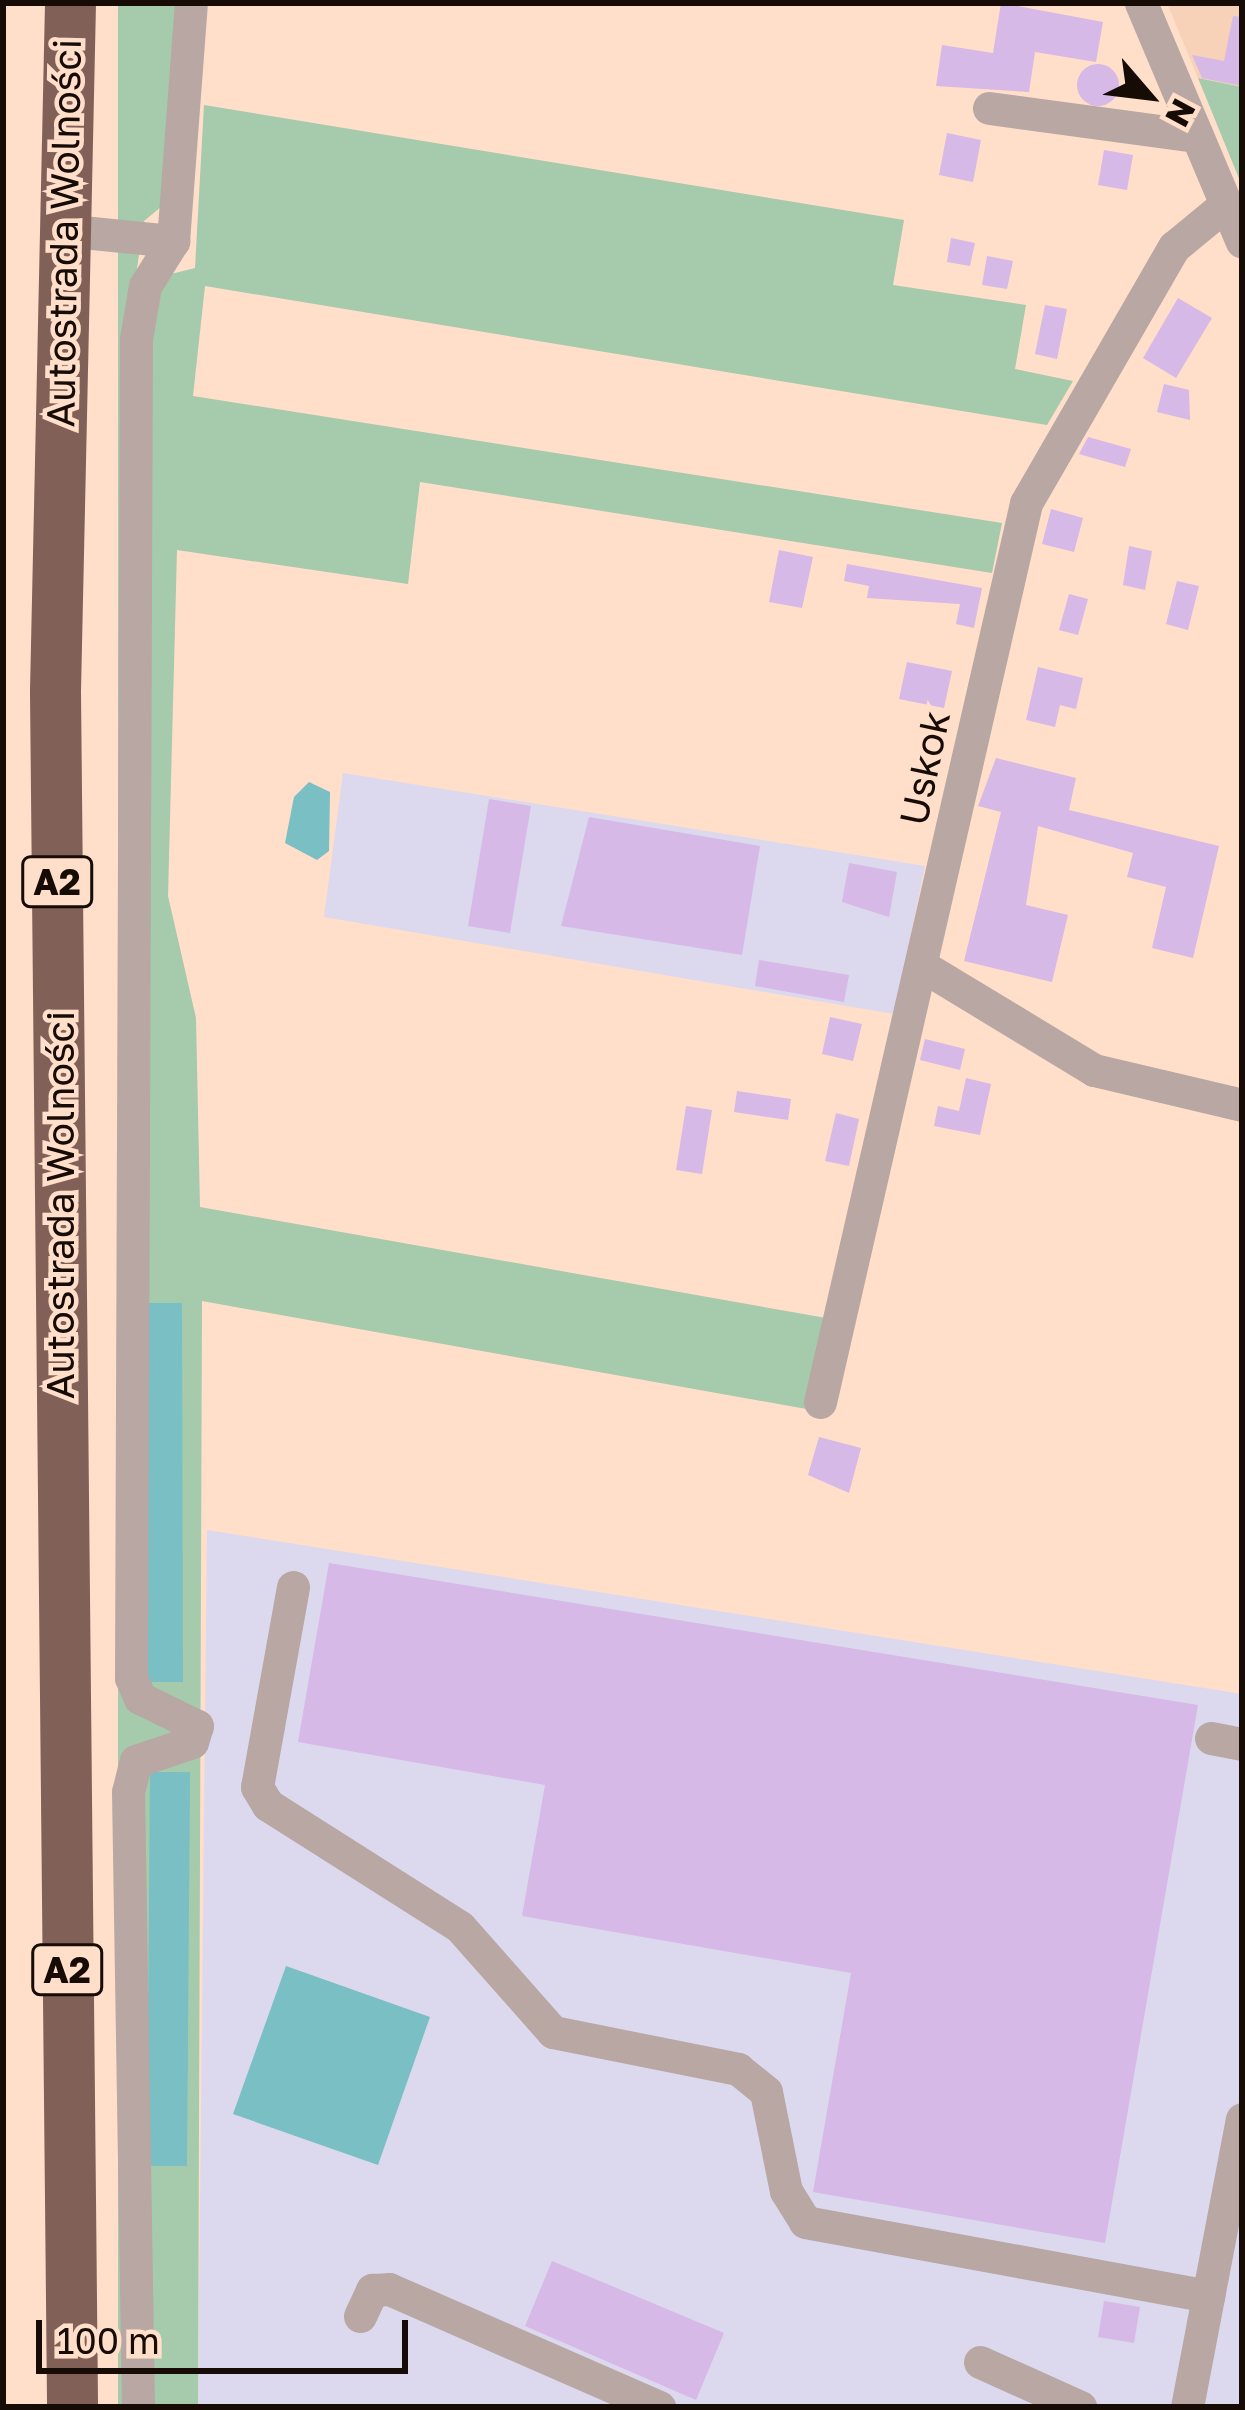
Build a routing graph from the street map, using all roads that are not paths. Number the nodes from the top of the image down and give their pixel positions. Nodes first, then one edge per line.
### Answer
1 (70, 3) edge
2 (191, 3) edge
3 (1142, 3) edge
4 (989, 108) dead end
5 (1197, 136) junction
6 (1225, 205) junction
7 (62, 230) junction
8 (173, 241) junction
9 (1242, 242) edge
10 (924, 967) junction
11 (1242, 1105) edge
12 (820, 1402) dead end
13 (293, 1587) dead end
14 (1242, 2119) edge
15 (1208, 2296) junction
16 (360, 2316) dead end
17 (980, 2362) dead end
18 (72, 2407) edge
19 (138, 2407) edge
20 (659, 2407) edge
21 (1080, 2407) edge
22 (1187, 2407) edge

1 - 7 highway, Autostrada Wolności / A2
2 - 8 street
3 - 5 street
4 - 5 street
5 - 6 street
6 - 9 street
6 - 10 street, Uskok
7 - 8 street
7 - 18 highway, Autostrada Wolności / A2
8 - 19 street
10 - 11 street
10 - 12 street, Uskok
13 - 15 street
14 - 15 street
15 - 22 street
16 - 20 street
17 - 21 street

